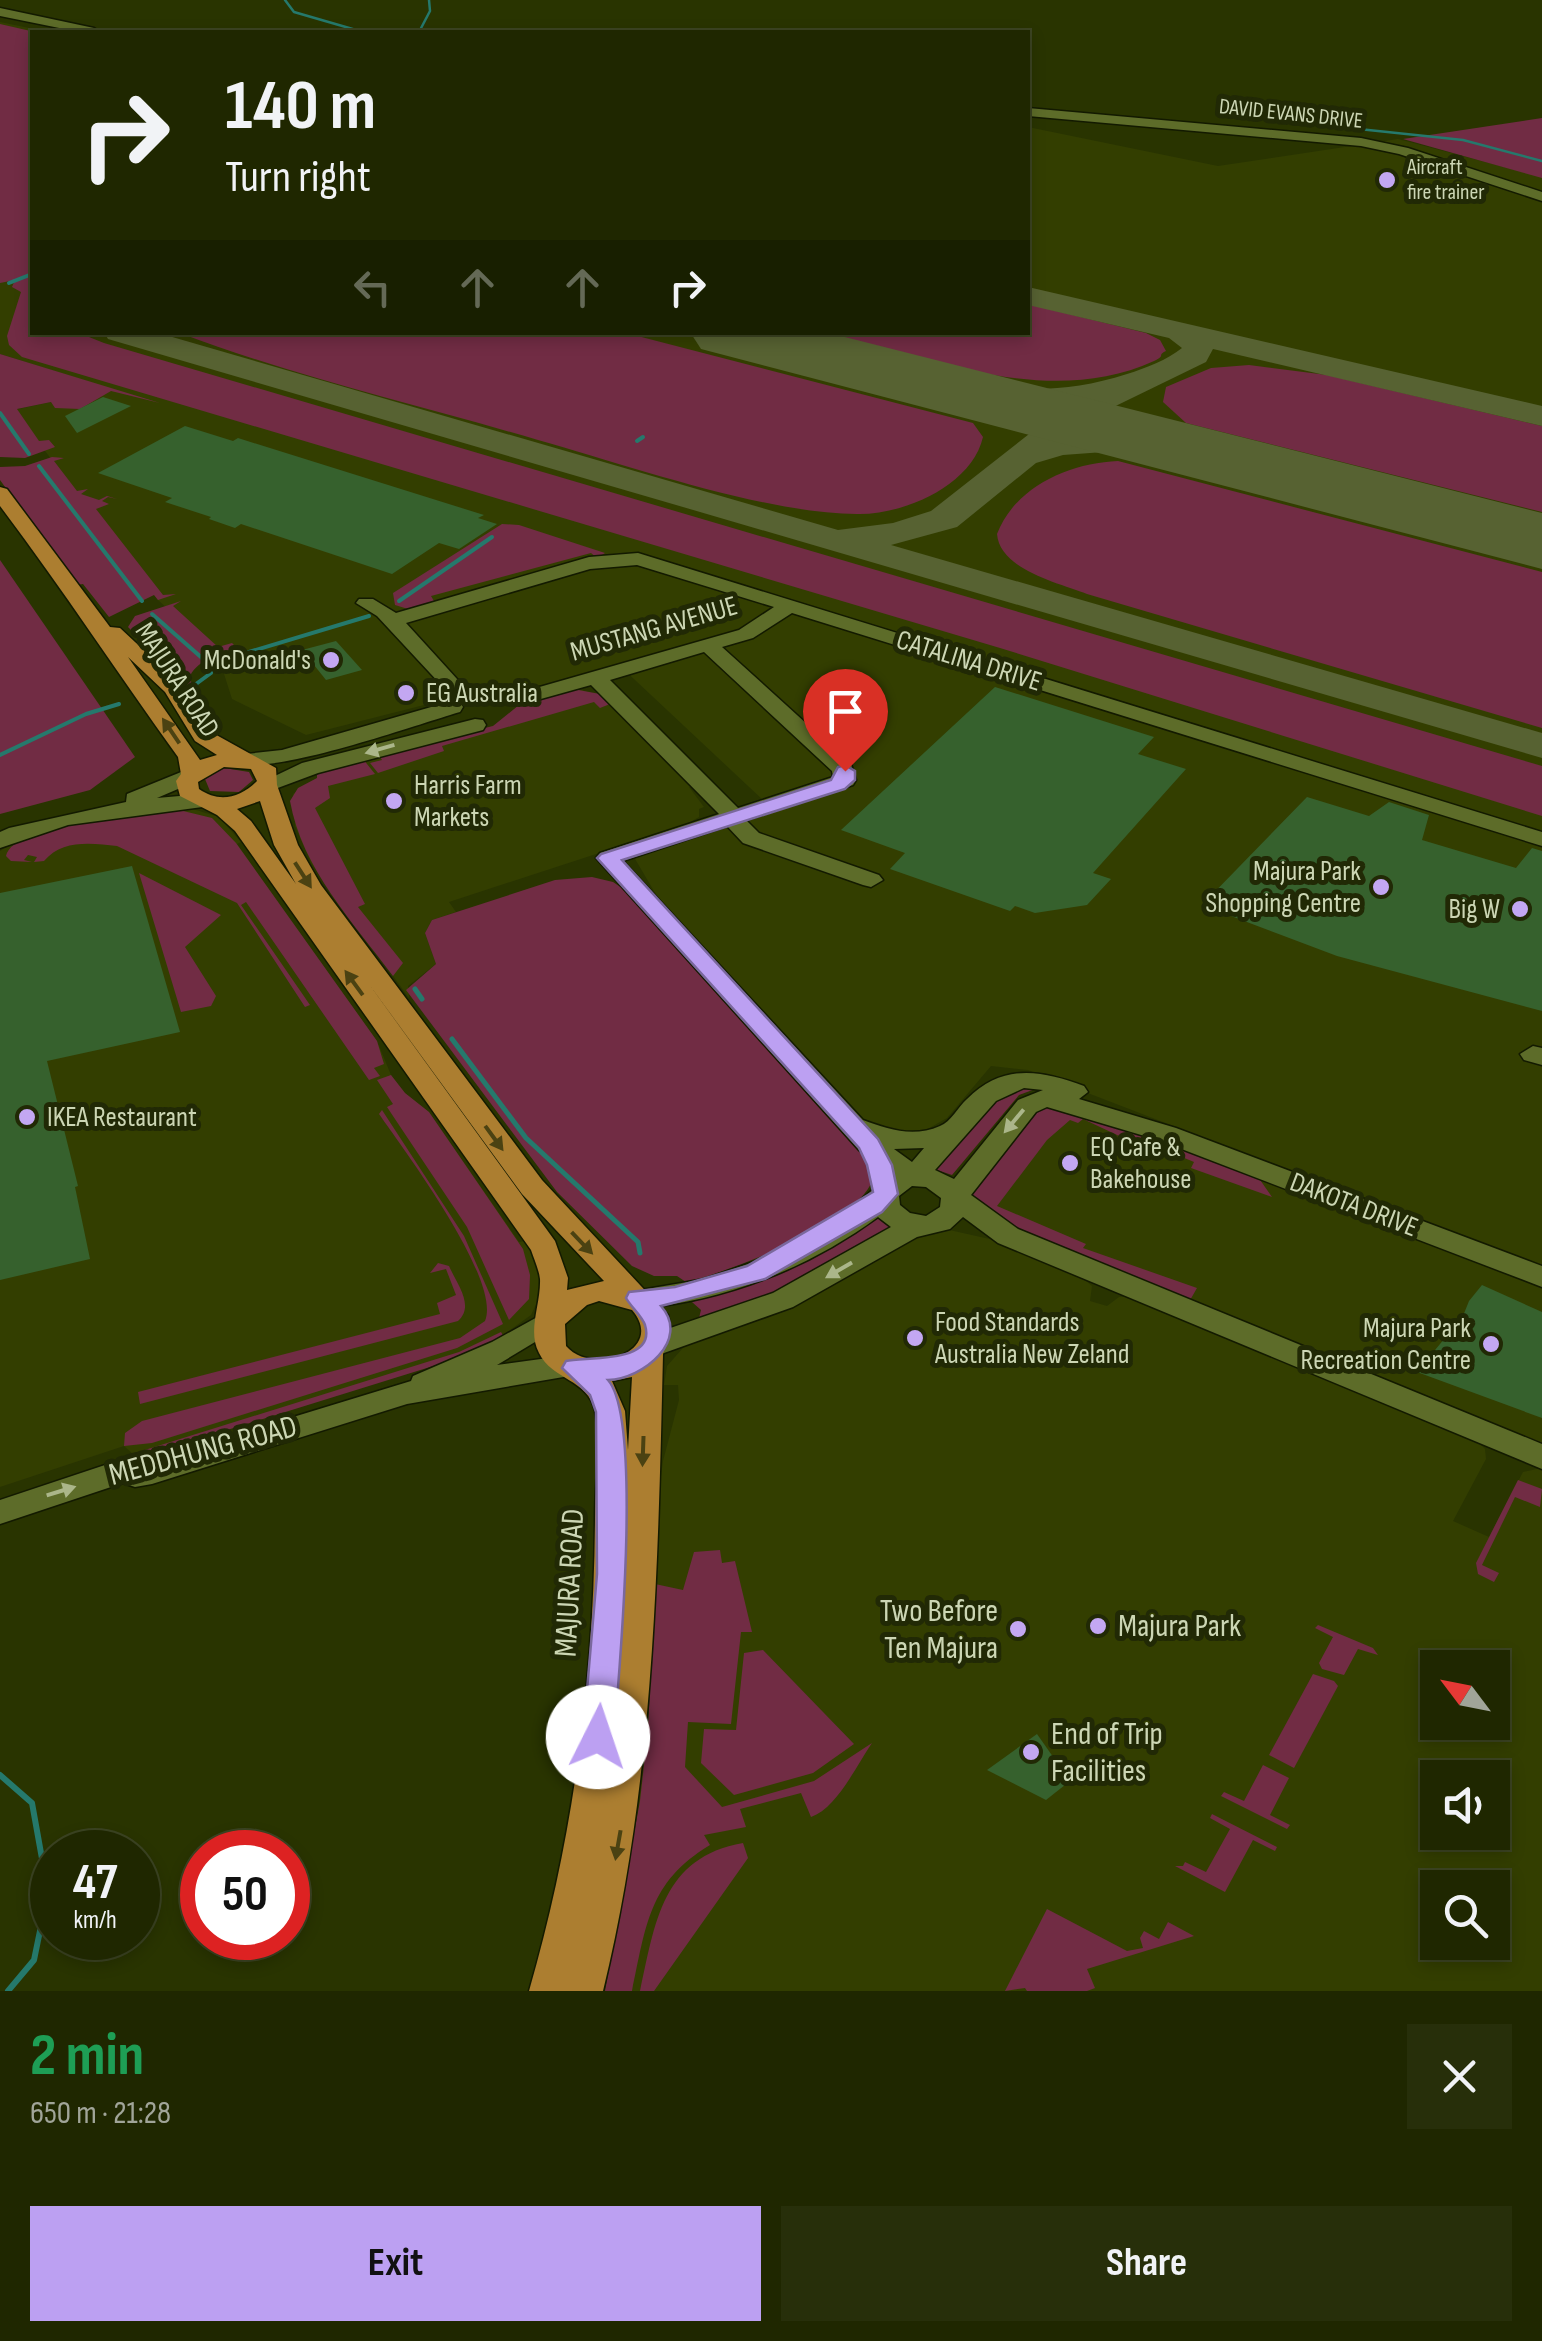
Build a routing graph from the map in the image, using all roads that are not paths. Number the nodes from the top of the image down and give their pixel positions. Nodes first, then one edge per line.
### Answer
1 (0, 12) edge
2 (85, 30) edge
3 (1030, 112) edge
4 (1542, 197) edge
5 (0, 494) edge
6 (366, 603) dead end
7 (788, 607) junction
8 (393, 620) junction
9 (100, 626) junction
10 (708, 645) junction
11 (596, 677) junction
12 (530, 696) junction
13 (452, 698) junction
14 (482, 698) junction
15 (498, 718) junction
16 (475, 726) junction
17 (242, 760) junction
18 (192, 774) junction
19 (266, 785) junction
20 (204, 802) junction
21 (92, 815) junction
22 (734, 818) junction
23 (1542, 839) edge
24 (0, 841) edge
25 (871, 880) dead end
26 (954, 1131) junction
27 (860, 1134) junction
28 (1167, 1134) junction
29 (914, 1177) junction
30 (885, 1196) junction
31 (955, 1197) junction
32 (927, 1225) junction
33 (1008, 1236) junction
34 (1542, 1277) edge
35 (637, 1298) junction
36 (550, 1319) junction
37 (651, 1350) junction
38 (573, 1367) junction
39 (406, 1393) junction
40 (1542, 1457) edge
41 (0, 1512) edge
42 (548, 1991) edge
43 (584, 1991) edge

1 - 2 street
3 - 4 street, DAVID EVANS DRIVE
5 - 9 main road, MAJURA ROAD
6 - 8 street
7 - 8 street, CATALINA DRIVE
7 - 10 street, MUSTANG AVENUE
7 - 23 street, CATALINA DRIVE
8 - 13 street
9 - 17 main road, MAJURA ROAD
18 -> 9 main road, MAJURA ROAD
10 - 11 street, MUSTANG AVENUE
10 - 22 street
11 - 12 street, MUSTANG AVENUE
11 - 22 street
12 - 14 street, MUSTANG AVENUE
12 - 15 street, MUSTANG AVENUE
13 - 14 street, MUSTANG AVENUE
13 - 16 street
13 - 17 street
14 - 15 street
15 - 16 street, MUSTANG AVENUE
16 -> 19 street
17 - 18 main road
17 - 19 main road, MAJURA ROAD
18 - 20 main road, MAJURA ROAD
18 - 21 street
19 - 20 main road
19 -> 35 main road
20 - 21 street
36 -> 20 main road
21 - 24 street
22 - 25 street
22 - 27 street
26 - 27 street
26 - 28 street
26 - 29 street
27 - 29 street
27 - 30 street
28 -> 31 street
28 - 34 street, DAKOTA DRIVE
29 - 30 street
29 - 31 street
30 - 32 street
30 - 35 street
31 - 32 street
31 - 33 street
32 - 33 street
32 -> 37 street
33 - 40 street
35 - 36 main road
35 - 37 main road
36 - 38 main road
36 - 39 street, MEDDHUNG ROAD
37 - 38 main road
37 -> 43 main road
38 - 39 street, MEDDHUNG ROAD
38 - 42 main road, MAJURA ROAD
41 -> 39 street, MEDDHUNG ROAD

